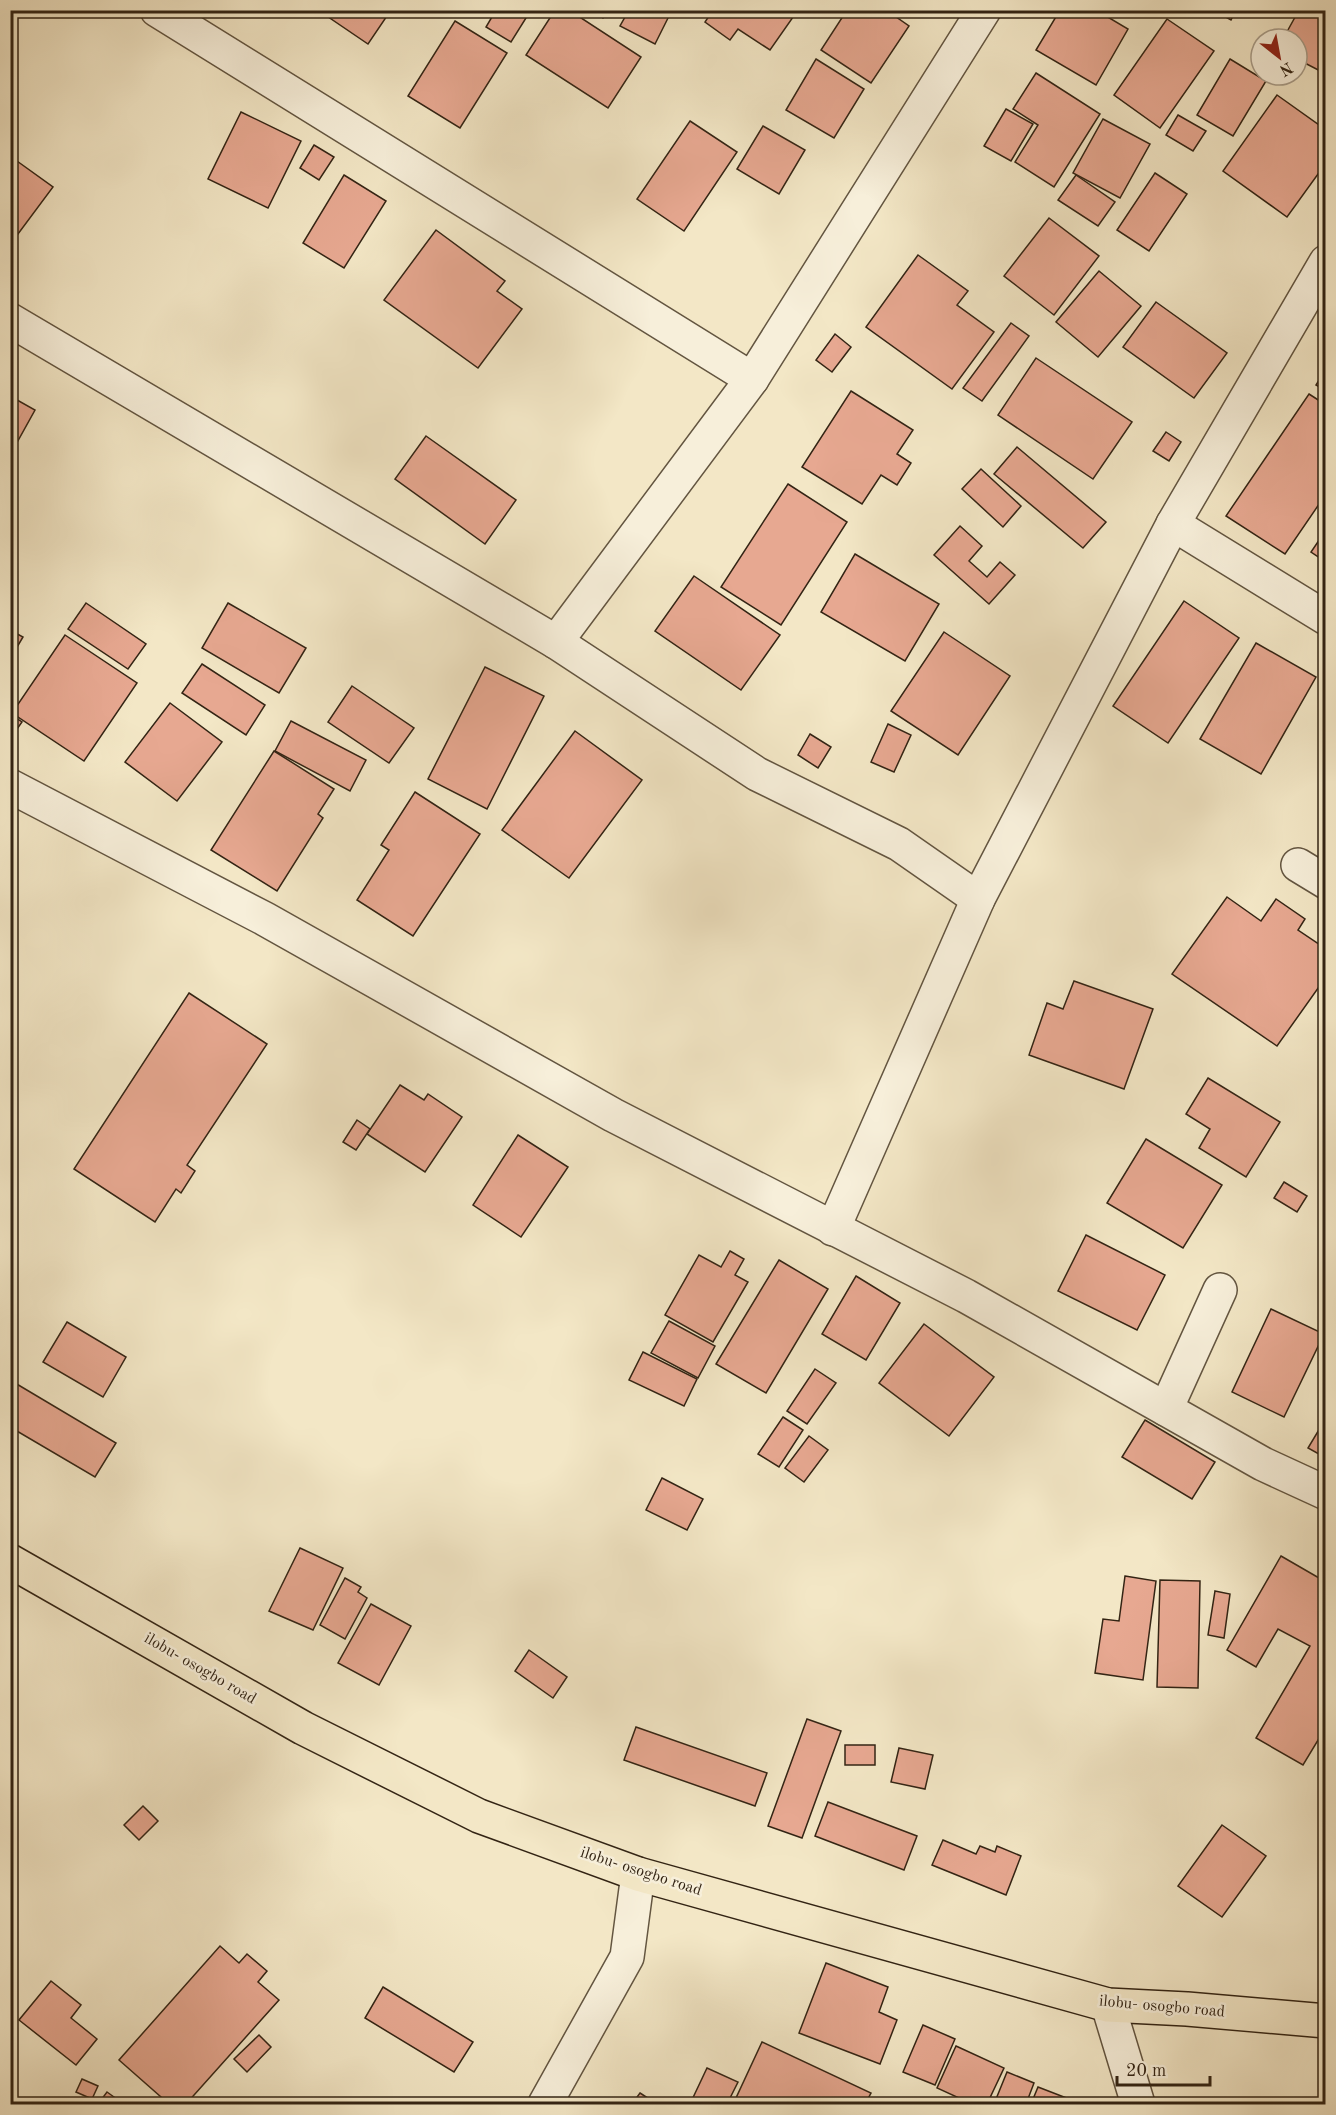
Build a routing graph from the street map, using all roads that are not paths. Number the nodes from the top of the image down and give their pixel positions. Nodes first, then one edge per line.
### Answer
1 (157, 10) edge
2 (984, 10) edge
3 (1326, 262) edge
4 (10, 320) edge
5 (752, 380) junction
6 (1173, 524) junction
7 (1326, 618) edge
8 (556, 642) junction
9 (10, 786) edge
10 (1298, 865) dead end
11 (1326, 882) edge
12 (978, 899) junction
13 (833, 1229) junction
14 (1220, 1290) dead end
15 (1166, 1409) junction
16 (1326, 1493) edge
17 (10, 1561) edge
18 (638, 1874) junction
19 (1108, 2005) junction
20 (1326, 2021) edge
21 (545, 2104) edge
22 (1138, 2104) edge

1 - 5 street
2 - 5 street
3 - 6 street
4 - 8 street
5 - 8 street
6 - 7 street
6 - 12 street
8 - 12 street
9 - 13 street
10 - 11 street
12 - 13 street
13 - 15 street
14 - 15 street
15 - 16 street
17 - 18 main road, ilobu- osogbo road
18 - 19 main road, ilobu- osogbo road
18 - 21 street
19 - 20 main road, ilobu- osogbo road
19 - 22 street

